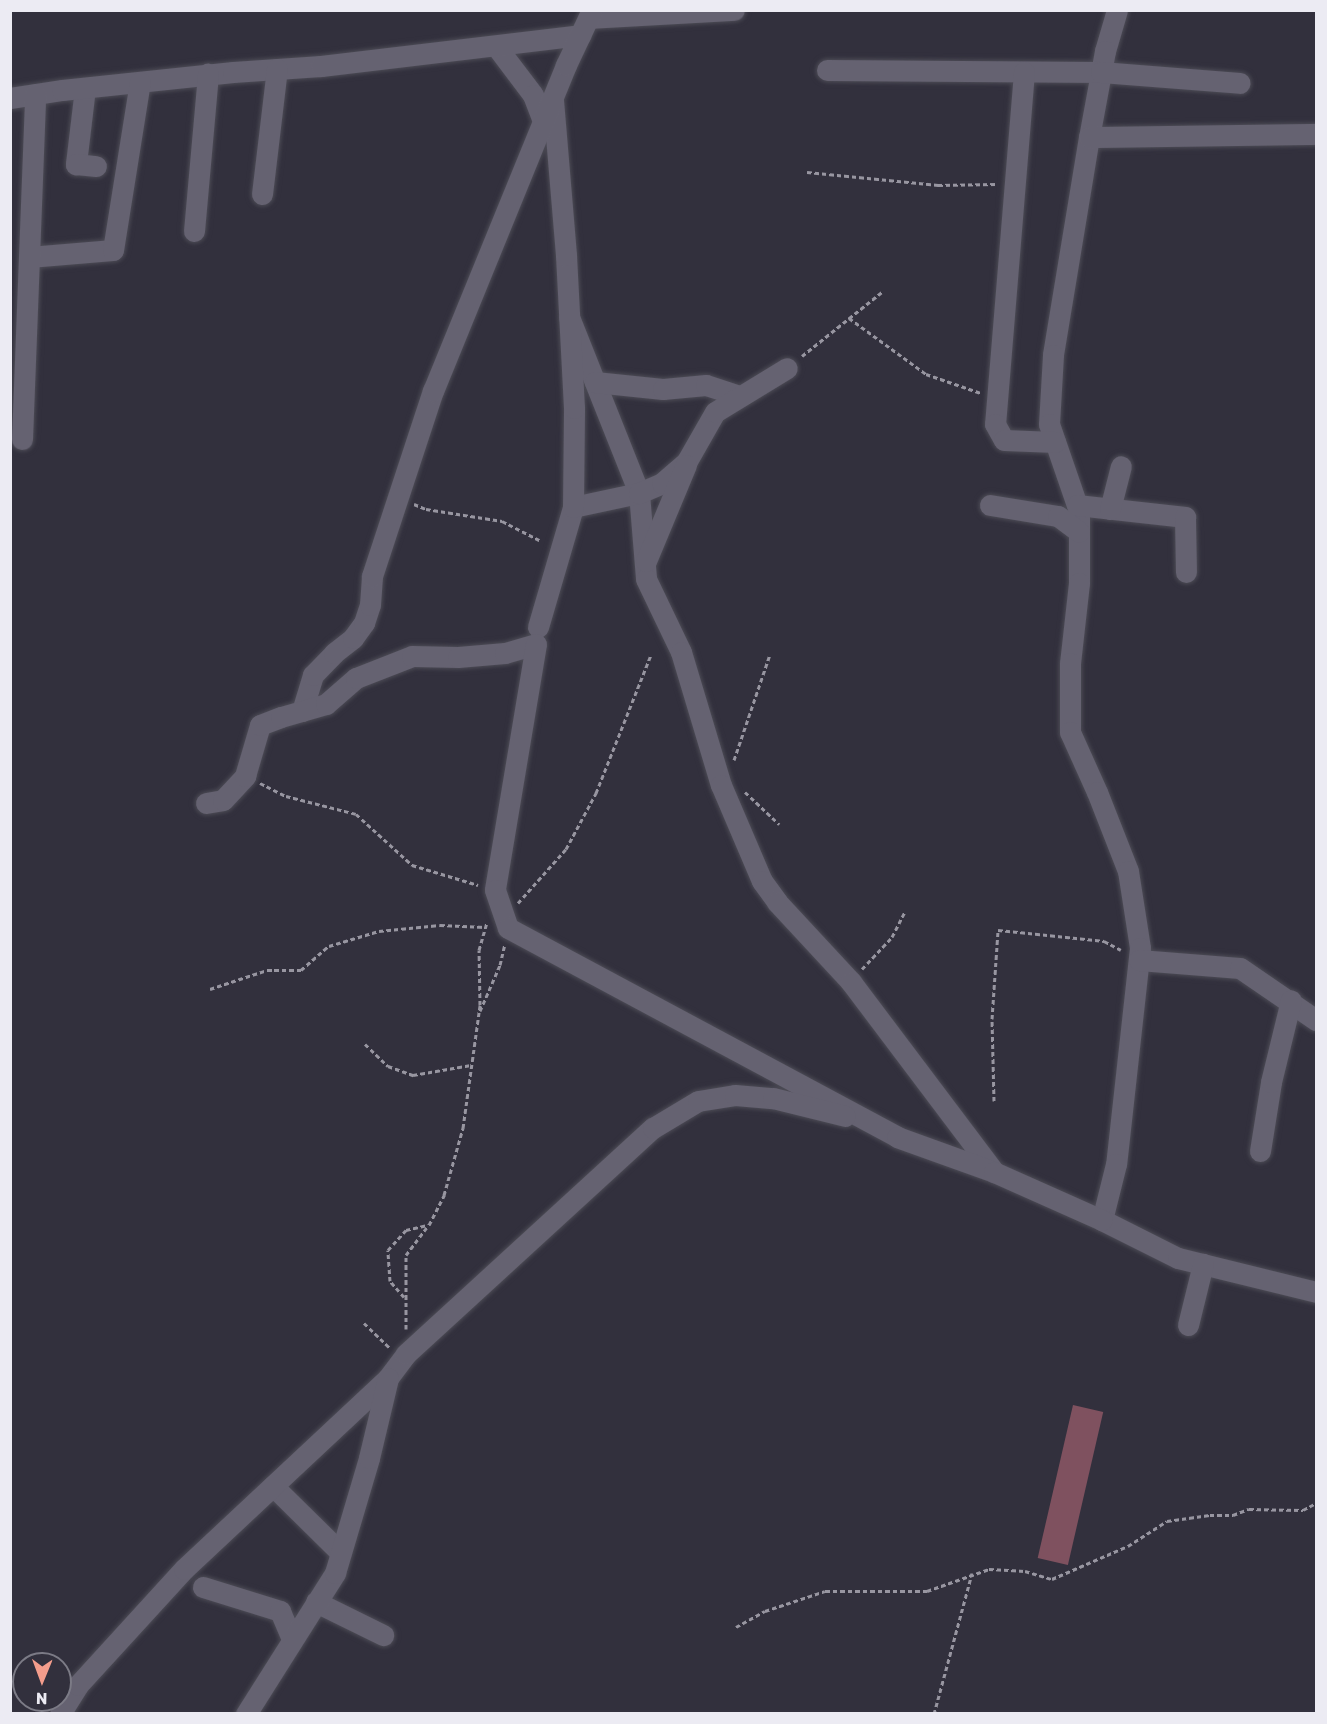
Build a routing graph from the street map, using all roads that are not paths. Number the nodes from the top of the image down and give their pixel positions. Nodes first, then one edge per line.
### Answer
1 (734, 10) edge
2 (1117, 10) edge
3 (587, 21) edge
4 (496, 46) junction
5 (277, 69) junction
6 (827, 70) dead end
7 (1024, 72) junction
8 (1101, 72) junction
9 (208, 75) junction
10 (140, 82) junction
11 (1240, 83) dead end
12 (86, 88) junction
13 (35, 94) junction
14 (10, 98) edge
15 (553, 98) junction
16 (543, 121) junction
17 (1317, 134) edge
18 (1089, 137) junction
19 (96, 166) dead end
20 (262, 194) dead end
21 (194, 231) dead end
22 (29, 257) junction
23 (569, 317) junction
24 (787, 368) road end
25 (595, 382) junction
26 (740, 396) junction
27 (22, 439) dead end
28 (1055, 442) junction
29 (687, 461) junction
30 (1120, 466) dead end
31 (639, 493) junction
32 (990, 505) dead end
33 (1077, 505) junction
34 (573, 507) junction
35 (1110, 508) junction
36 (1078, 532) junction
37 (646, 563) junction
38 (1186, 572) dead end
39 (538, 627) dead end
40 (302, 711) junction
41 (206, 803) dead end
42 (1139, 960) junction
43 (1291, 1000) junction
44 (1317, 1020) edge
45 (874, 1124) junction
46 (1260, 1151) dead end
47 (994, 1172) junction
48 (1102, 1220) junction
49 (1203, 1264) junction
50 (1317, 1292) edge
51 (1188, 1325) dead end
52 (388, 1378) junction
53 (273, 1486) junction
54 (341, 1553) junction
55 (203, 1587) dead end
56 (316, 1602) junction
57 (383, 1635) dead end
58 (292, 1639) junction
59 (60, 1713) edge
60 (246, 1713) edge

1 - 3 street
2 - 8 street
3 - 4 street
3 - 15 street
4 - 5 street
4 - 16 street
5 - 9 street
5 - 20 street
6 - 7 street
7 - 8 street
7 - 28 street
8 - 11 street
8 - 18 street
9 - 10 street
9 - 21 street
10 - 12 street
10 - 22 street
12 - 13 street
12 - 19 street
13 - 14 street
13 - 22 street
15 - 16 street
15 - 23 street
16 - 40 street
17 - 18 street
18 - 28 street
22 - 27 street
23 - 25 street
23 - 34 street
24 - 26 street
25 - 26 street
25 - 31 street
26 - 29 street
28 - 33 street
29 - 31 street
29 - 37 street
30 - 35 street
31 - 34 street
31 - 37 street
32 - 36 street
33 - 35 street
33 - 36 street
34 - 39 street
35 - 38 street
36 - 42 street
37 - 47 street
40 - 41 street
40 - 45 street
42 - 43 street
42 - 48 street
43 - 44 street
43 - 46 street
45 - 47 street
45 - 52 street
47 - 48 street
48 - 49 street
49 - 50 street
49 - 51 street
52 - 53 street
52 - 54 street
53 - 54 street
53 - 59 street
54 - 56 street
55 - 58 street
56 - 57 street
56 - 58 street
58 - 60 street

